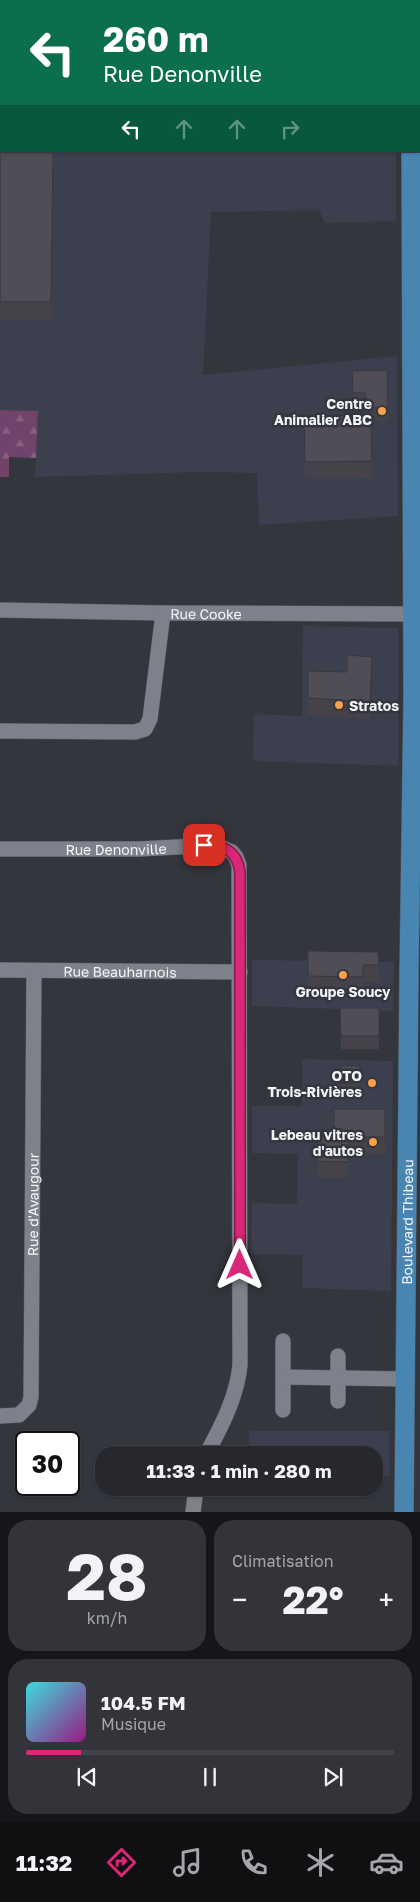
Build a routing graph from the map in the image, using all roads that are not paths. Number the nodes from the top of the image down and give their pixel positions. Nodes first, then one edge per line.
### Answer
1 (411, 152) edge
2 (416, 400) edge
3 (0, 610) edge
4 (163, 613) junction
5 (413, 614) junction
6 (0, 731) edge
7 (0, 849) edge
8 (0, 970) edge
9 (34, 970) junction
10 (240, 972) junction
11 (283, 1340) dead end
12 (338, 1356) dead end
13 (283, 1377) junction
14 (338, 1378) junction
15 (405, 1379) junction
16 (338, 1401) dead end
17 (283, 1410) dead end
18 (0, 1416) edge
19 (210, 1446) edge
20 (195, 1496) edge
21 (193, 1512) edge
22 (404, 1512) edge

1 - 2 main road, Boulevard Thibeau
2 - 5 main road, Boulevard Thibeau
3 - 4 street, Rue Cooke
4 - 5 street, Rue Cooke
4 - 6 street
5 - 15 main road, Boulevard Thibeau
7 - 10 street, Rue Denonville
8 - 9 street, Rue Beauharnois
9 - 10 street, Rue Beauharnois
9 - 18 street, Rue d'Avaugour
10 - 19 street
11 - 13 street
12 - 14 street
13 - 14 street
13 - 17 street
14 - 15 street
14 - 16 street
15 - 22 main road, Boulevard Thibeau
20 - 21 street

